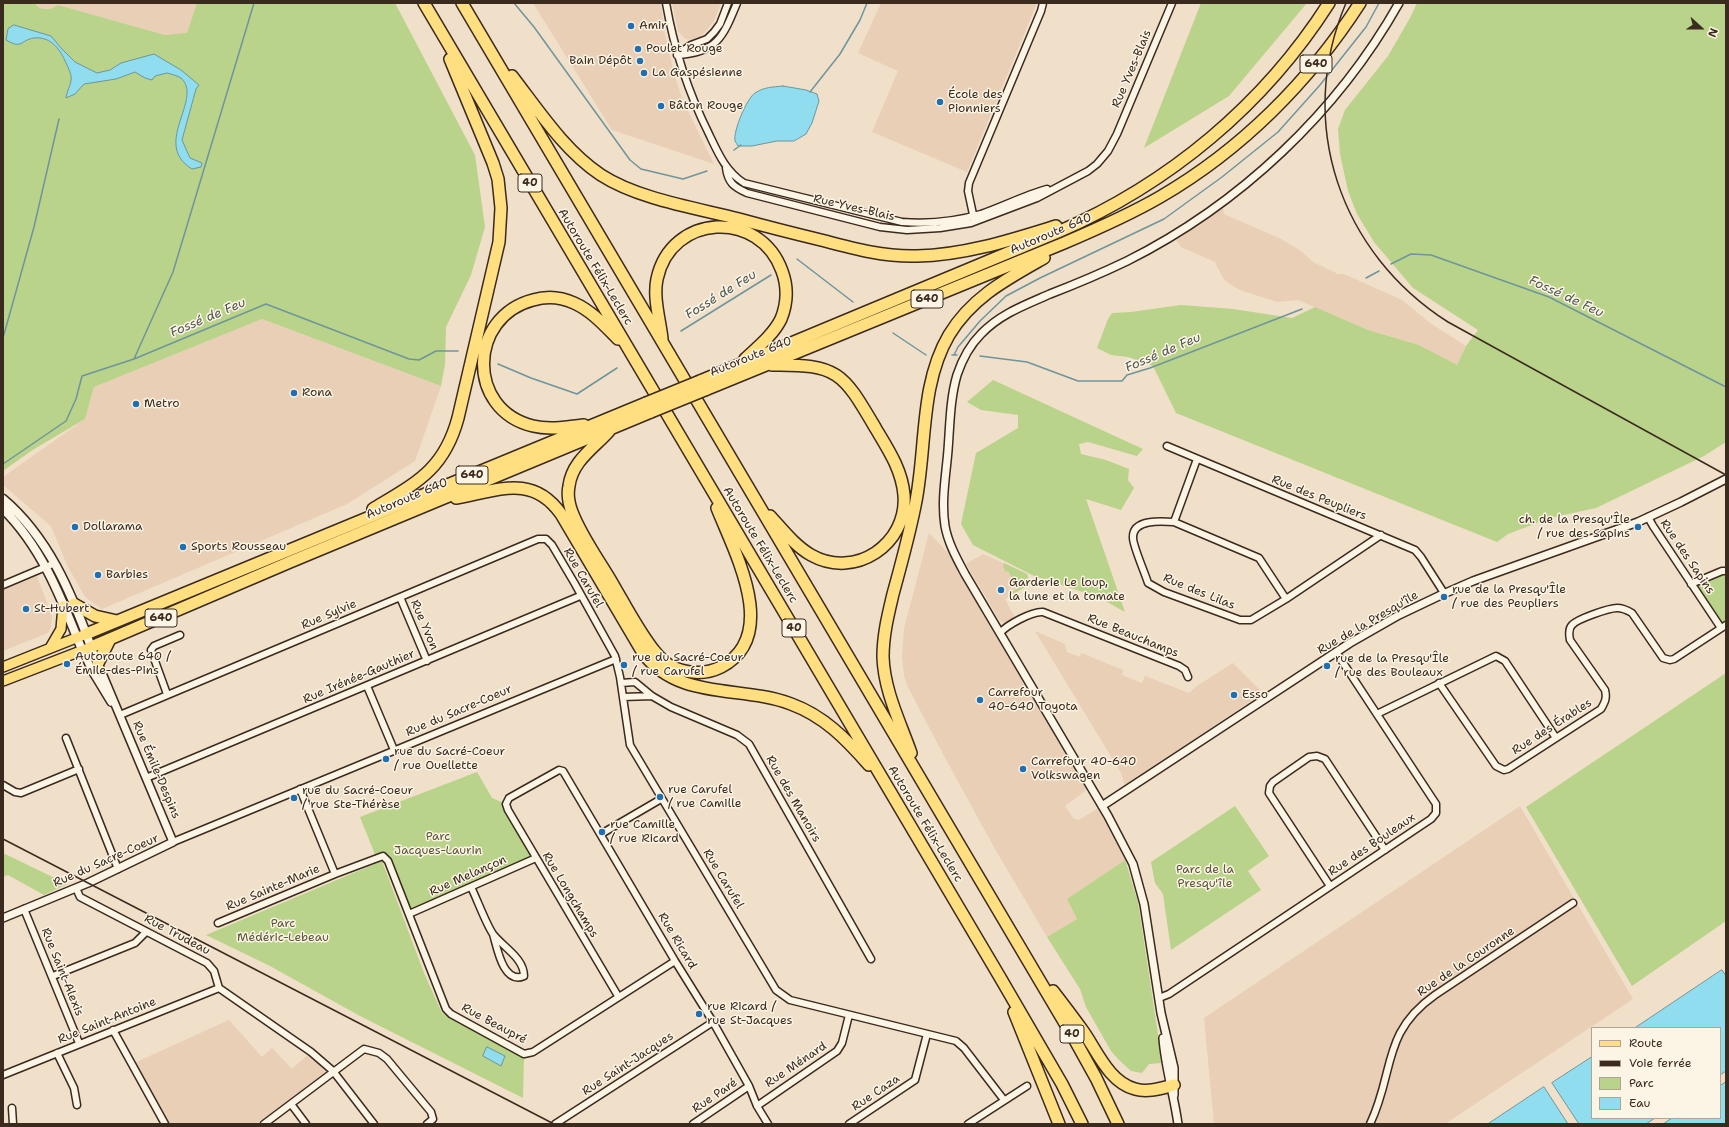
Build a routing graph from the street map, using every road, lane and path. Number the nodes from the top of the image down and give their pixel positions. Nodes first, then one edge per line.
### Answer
1 (424, 3) edge
2 (462, 3) edge
3 (666, 3) edge
4 (728, 3) edge
5 (737, 3) edge
6 (1043, 3) edge
7 (1172, 3) edge
8 (1329, 3) edge
9 (1360, 3) edge
10 (1399, 3) edge
11 (433, 18) junction
12 (484, 41) junction
13 (677, 54) junction
14 (726, 168) junction
15 (1057, 186) junction
16 (1104, 211) junction
17 (973, 216) junction
18 (975, 222) junction
19 (1088, 233) junction
20 (663, 346) junction
21 (628, 348) junction
22 (739, 364) junction
23 (765, 366) junction
24 (703, 386) junction
25 (649, 408) junction
26 (595, 424) junction
27 (610, 429) junction
28 (1167, 446) dead end
29 (1197, 459) junction
30 (703, 474) junction
31 (1726, 479) edge
32 (3, 499) edge
33 (437, 501) junction
34 (757, 502) junction
35 (3, 509) edge
36 (1648, 517) junction
37 (1174, 522) junction
38 (349, 525) junction
39 (1380, 535) junction
40 (548, 540) joint
41 (55, 563) junction
42 (46, 567) junction
43 (1726, 571) edge
44 (1691, 584) junction
45 (3, 585) edge
46 (1444, 593) junction
47 (580, 596) junction
48 (400, 597) junction
49 (1286, 599) junction
50 (68, 605) junction
51 (117, 621) junction
52 (1724, 627) edge
53 (1000, 633) junction
54 (82, 636) junction
55 (180, 636) dead end
56 (110, 639) junction
57 (50, 648) junction
58 (87, 648) junction
59 (1336, 652) junction
60 (616, 658) junction
61 (427, 660) junction
62 (98, 663) junction
63 (3, 667) edge
64 (1188, 677) dead end
65 (3, 681) edge
66 (621, 683) junction
67 (1439, 683) junction
68 (367, 686) junction
69 (167, 694) junction
70 (652, 696) junction
71 (623, 697) junction
72 (116, 708) junction
73 (1377, 714) junction
74 (120, 715) junction
75 (66, 738) dead end
76 (1556, 738) junction
77 (394, 750) junction
78 (79, 769) junction
79 (146, 778) junction
80 (922, 780) junction
81 (884, 782) junction
82 (3, 786) edge
83 (300, 789) junction
84 (661, 798) junction
85 (506, 804) joint
86 (1102, 806) junction
87 (601, 834) junction
88 (173, 842) junction
89 (1385, 850) junction
90 (536, 858) junction
91 (118, 869) junction
92 (336, 874) junction
93 (1330, 886) junction
94 (471, 887) junction
95 (76, 888) junction
96 (1573, 904) dead end
97 (24, 909) junction
98 (409, 914) junction
99 (3, 918) edge
100 (218, 923) dead end
101 (146, 932) junction
102 (493, 934) junction
103 (1021, 948) junction
104 (871, 959) dead end
105 (675, 961) junction
106 (53, 976) junction
107 (1001, 980) junction
108 (219, 988) junction
109 (618, 996) junction
110 (1159, 998) junction
111 (849, 1014) junction
112 (713, 1022) junction
113 (114, 1030) junction
114 (927, 1034) junction
115 (80, 1043) junction
116 (57, 1053) junction
117 (333, 1071) junction
118 (3, 1075) edge
119 (749, 1086) junction
120 (1027, 1086) dead end
121 (1173, 1089) junction
122 (1004, 1100) junction
123 (291, 1104) junction
124 (77, 1106) dead end
125 (757, 1106) junction
126 (12, 1108) dead end
127 (13, 1124) edge
128 (165, 1124) edge
129 (264, 1124) edge
130 (306, 1124) edge
131 (374, 1124) edge
132 (427, 1124) edge
133 (555, 1124) edge
134 (694, 1124) edge
135 (768, 1124) edge
136 (849, 1124) edge
137 (968, 1124) edge
138 (1059, 1124) edge
139 (1082, 1124) edge
140 (1118, 1124) edge
141 (1178, 1124) edge
142 (1370, 1124) edge

1 - 11 highway, Autoroute Félix-Leclerc / 40
2 - 12 highway, Autoroute Félix-Leclerc / 40
3 - 13 street, Rue Yves-Blais
4 - 13 street
5 - 13 street
6 - 17 street
7 - 15 street, Rue Yves-Blais
8 - 16 highway, Autoroute 640 / 640
9 - 19 highway, Autoroute 640 / 640
10 - 53 street
11 - 21 highway, Autoroute Félix-Leclerc / 40
11 - 38 highway
12 - 16 highway
12 - 20 highway, Autoroute Félix-Leclerc / 40
13 - 14 street, Rue Yves-Blais
14 - 17 street, Rue Yves-Blais
14 - 18 street, Rue Yves-Blais
15 - 17 street, Rue Yves-Blais
15 - 18 street, Rue Yves-Blais
16 - 22 highway, Autoroute 640 / 640
17 - 18 street
19 - 23 highway, Autoroute 640 / 640
19 - 80 highway
20 - 22 highway
20 - 34 highway, Autoroute Félix-Leclerc / 40
21 - 26 highway
21 - 30 highway, Autoroute Félix-Leclerc / 40
22 - 24 highway, Autoroute 640 / 640
23 - 24 highway, Autoroute 640 / 640
23 - 34 highway
24 - 25 highway, Autoroute 640 / 640, bridge
25 - 26 highway, Autoroute 640 / 640
25 - 27 highway, Autoroute 640 / 640
26 - 38 highway, Autoroute 640 / 640
27 - 30 highway
27 - 33 highway, Autoroute 640 / 640
28 - 29 street, Rue des Peupliers
29 - 37 street
29 - 39 street, Rue des Peupliers
30 - 81 highway, Autoroute Félix-Leclerc / 40
31 - 36 street, Rue de la Presqu'île
32 - 41 main road, Rue Émile-Despins
33 - 56 highway, Autoroute 640 / 640
33 - 81 highway
34 - 80 highway, Autoroute Félix-Leclerc / 40
35 - 42 main road, Rue Émile-Despins
36 - 44 street, Rue des Sapins
36 - 46 street, Rue de la Presqu'île
37 - 49 street
37 - 49 street, Rue des Lilas
38 - 51 highway, Autoroute 640 / 640
39 - 46 street, Rue des Peupliers
39 - 49 street, Rue des Lilas
40 - 47 street, Rue Carufel
40 - 48 street, Rue Sylvie
41 - 42 street
41 - 50 main road, Rue Émile-Despins
42 - 45 street
42 - 50 main road, Rue Émile-Despins
43 - 44 street
44 - 52 street, Rue des Sapins
46 - 59 street, Rue de la Presqu'île
47 - 60 street, Rue Carufel
47 - 61 street, Rue Irénée-Gauthier
48 - 61 street, Rue Yvon
48 - 69 street, Rue Sylvie
50 - 51 highway
50 - 54 main road, Rue Émile-Despins
50 - 57 main road
51 - 54 highway, Autoroute 640 / 640
52 - 76 street, Rue des Érables
53 - 64 street, Rue Beauchamps
53 - 86 street
54 - 57 main road
54 - 58 main road, Rue Émile-Despins
55 - 69 street
56 - 58 highway, Autoroute 640 / 640
56 - 62 highway
57 - 63 main road
58 - 62 street, Rue Émile-Despins
58 - 65 main road
58 - 72 street, Rue Émile-Despins
59 - 73 street, Rue des Bouleaux
59 - 86 street, Rue de la Presqu'île
60 - 66 street, Rue Carufel
60 - 77 street, Rue du Sacre-Coeur
61 - 68 street, Rue Irénée-Gauthier
62 - 72 street, Rue Émile-Despins
66 - 70 street, Rue des Manoirs
66 - 71 street, Rue Carufel
67 - 73 street
67 - 76 street
67 - 76 street, Rue des Érables
68 - 77 street
68 - 79 street, Rue Irénée-Gauthier
69 - 74 street, Rue Sylvie
70 - 71 street, Rue des Manoirs
70 - 104 street, Rue des Manoirs
71 - 84 street, Rue Carufel
72 - 74 street, Rue Émile-Despins
73 - 89 street, Rue des Bouleaux
74 - 79 street, Rue Émile-Despins
75 - 78 street
77 - 83 street, Rue du Sacre-Coeur
78 - 82 street
78 - 91 street
79 - 88 street, Rue Émile-Despins
80 - 103 highway, Autoroute Félix-Leclerc / 40
81 - 107 highway, Autoroute Félix-Leclerc / 40
83 - 88 street, Rue du Sacre-Coeur
83 - 92 street
84 - 87 street
84 - 111 street, Rue Carufel
85 - 87 street, Rue Ricard
85 - 90 street, Rue Longchamps
86 - 110 street
87 - 105 street, Rue Ricard
88 - 91 street, Rue du Sacre-Coeur
89 - 93 street, Rue des Bouleaux
89 - 93 street
90 - 94 street, Rue Melançon
90 - 109 street, Rue Longchamps
91 - 95 street, Rue du Sacre-Coeur
92 - 98 street, Rue Beaupré
92 - 100 street, Rue Sainte-Marie
93 - 110 street, Rue des Bouleaux
94 - 98 street, Rue Melançon
94 - 102 street
95 - 97 street, Rue du Sacre-Coeur
95 - 101 street, Rue Trudeau
96 - 142 street, Rue de la Couronne
97 - 99 street, Rue du Sacre-Coeur
97 - 106 street, Rue Saint-Alexis
98 - 109 street, Rue Beaupré
101 - 106 street
101 - 108 street, Rue Trudeau
102 - 102 street
103 - 121 highway
103 - 140 highway, Autoroute Félix-Leclerc / 40
105 - 109 street, Rue Beaupré
105 - 112 street, Rue Ricard
106 - 115 street, Rue Saint-Alexis
107 - 138 highway
107 - 139 highway, Autoroute Félix-Leclerc / 40
108 - 113 street, Rue Saint-Antoine
108 - 117 street
110 - 121 street
111 - 114 street, Rue Carufel
111 - 125 street, Rue Ménard
112 - 119 street, Rue Ricard
112 - 133 street, Rue Saint-Jacques
113 - 115 street, Rue Saint-Antoine
113 - 128 street
114 - 122 street, Rue Carufel
114 - 136 street, Rue Caza
115 - 116 street, Rue Saint-Antoine
116 - 118 street, Rue Saint-Antoine
116 - 124 street
117 - 123 street
117 - 131 street
117 - 132 street
119 - 125 street, Rue Ricard
119 - 134 street, Rue Paré
120 - 122 street
121 - 141 street
122 - 137 street
123 - 129 street
123 - 130 street
125 - 135 street, Rue Ricard
126 - 127 street

